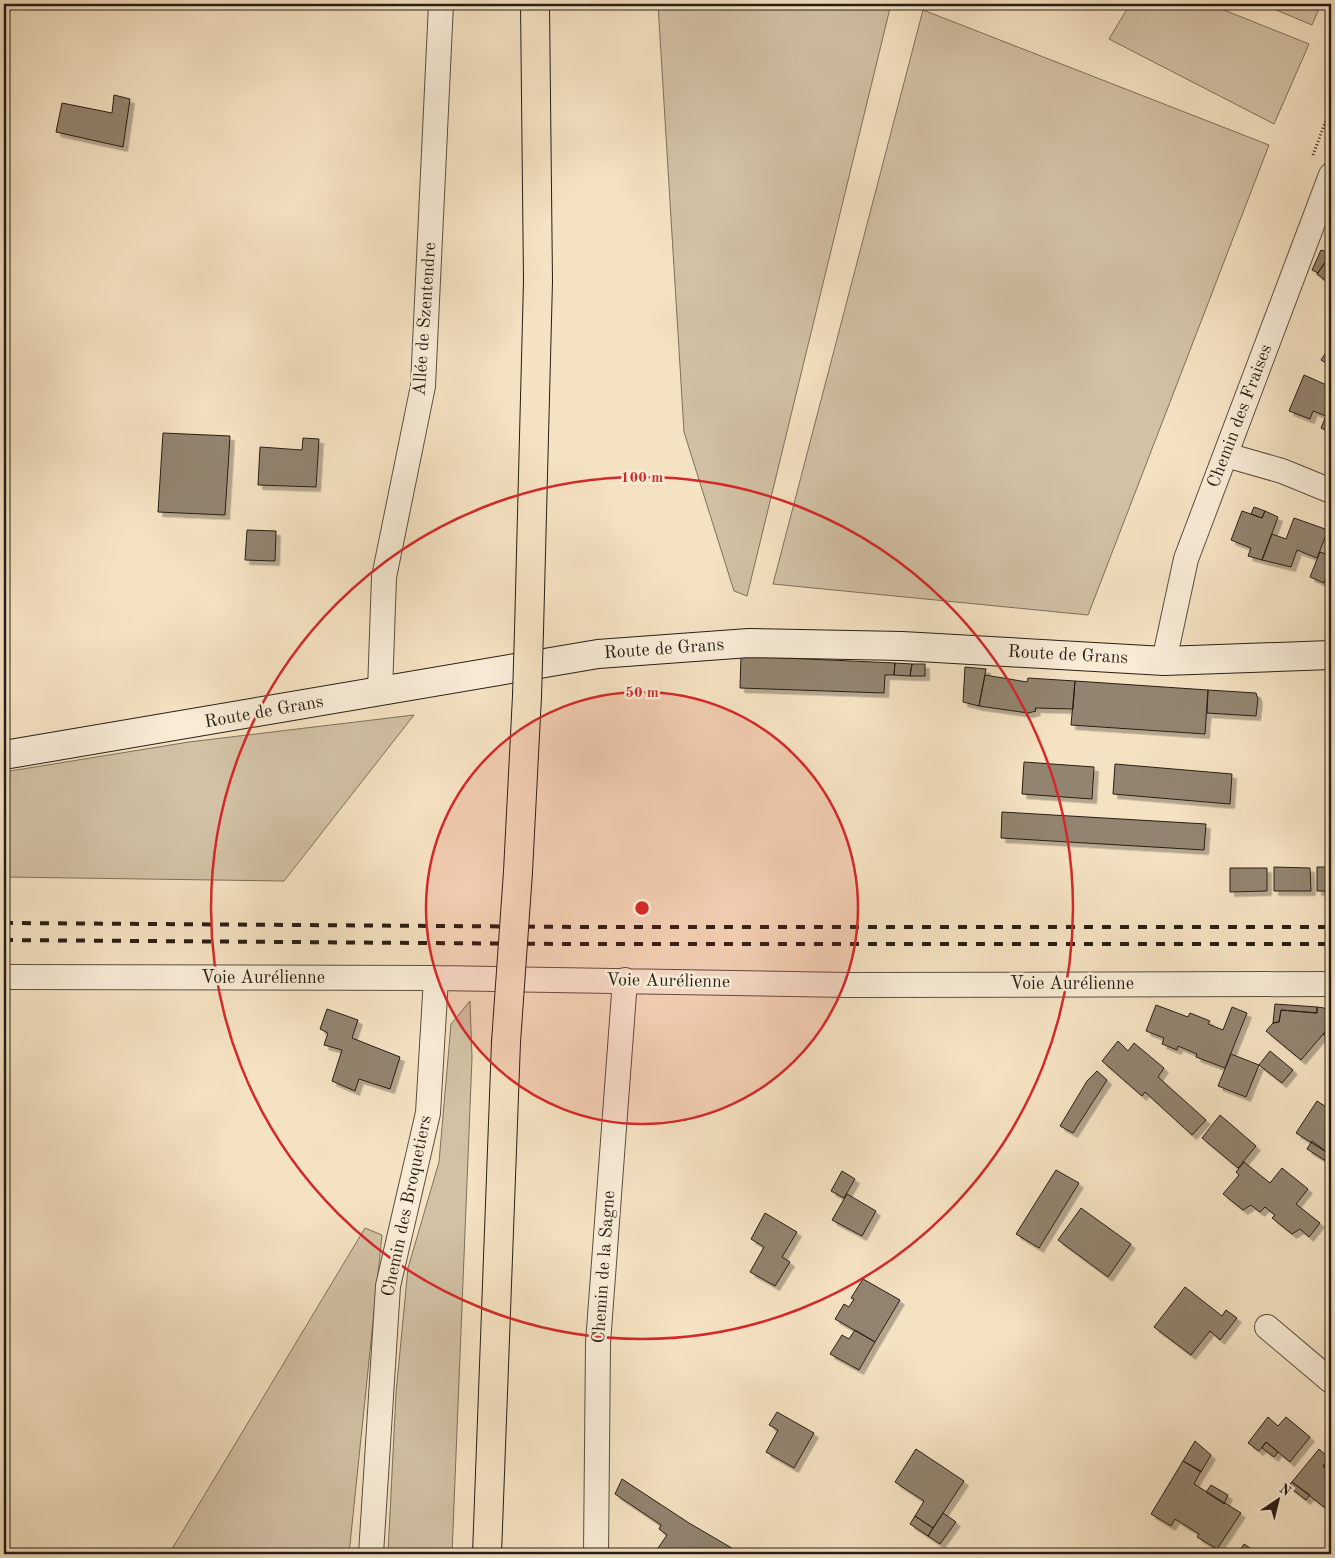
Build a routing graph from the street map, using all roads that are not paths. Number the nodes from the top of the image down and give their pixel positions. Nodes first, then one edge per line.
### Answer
1 (441, 4) edge
2 (535, 4) edge
3 (1331, 175) edge
4 (1226, 455) junction
5 (1331, 491) edge
6 (1331, 655) edge
7 (1164, 661) junction
8 (380, 691) junction
9 (4, 755) edge
10 (4, 977) edge
11 (436, 978) junction
12 (626, 980) junction
13 (1331, 984) edge
14 (1267, 1328) dead end
15 (1331, 1381) edge
16 (371, 1554) edge
17 (487, 1554) edge
18 (596, 1554) edge

1 - 8 street, Allée de Szentendre
2 - 17 main road, bridge
3 - 4 street, Chemin des Fraises
4 - 5 street
4 - 7 street, Chemin des Fraises
6 - 7 street, Route de Grans
7 - 8 street, Route de Grans
8 - 9 street, Route de Grans
10 - 11 street, Voie Aurélienne
11 - 12 street, Voie Aurélienne
11 - 16 street, Chemin des Broquetiers
12 - 13 street, Voie Aurélienne
12 - 18 street, Chemin de la Sagne
14 - 15 street

